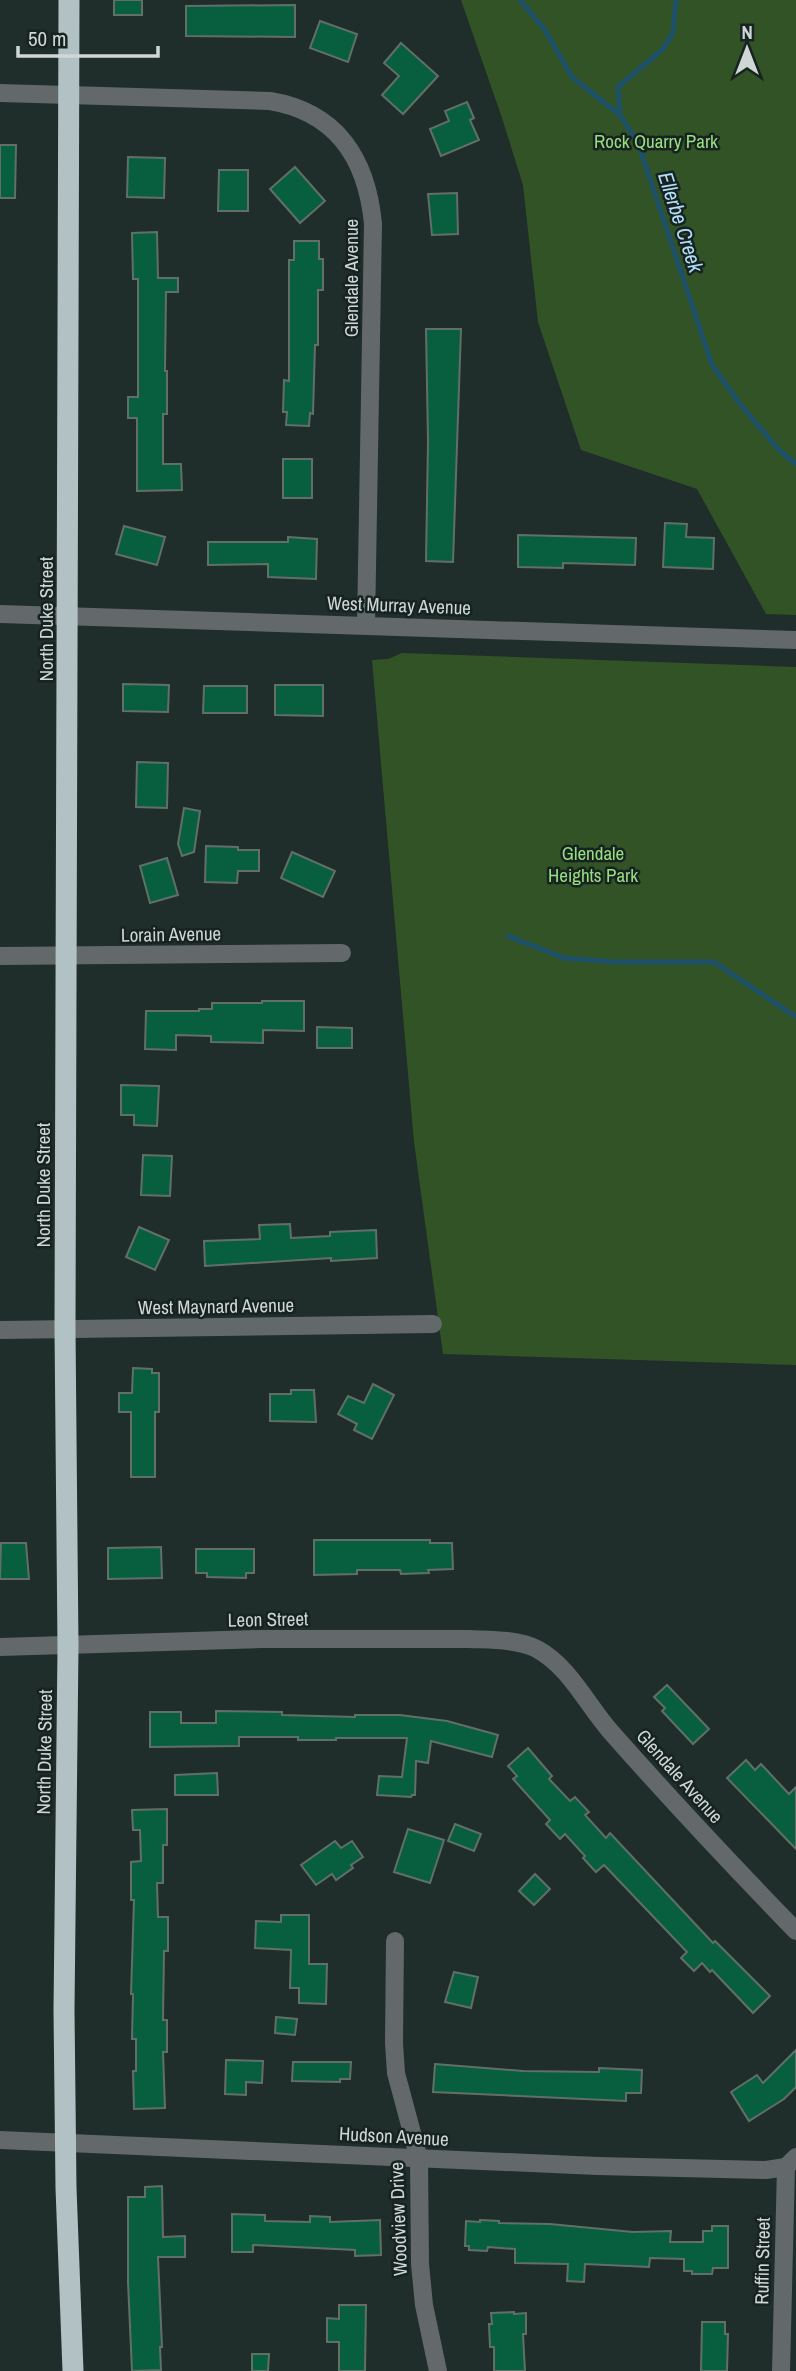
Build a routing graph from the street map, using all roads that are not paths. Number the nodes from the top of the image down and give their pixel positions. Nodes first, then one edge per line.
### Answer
1 (69, 0) edge
2 (0, 93) edge
3 (68, 94) junction
4 (0, 614) edge
5 (68, 617) junction
6 (366, 625) junction
7 (796, 640) edge
8 (342, 953) dead end
9 (0, 956) edge
10 (67, 957) junction
11 (433, 1324) dead end
12 (65, 1329) junction
13 (0, 1330) edge
14 (0, 1647) edge
15 (68, 1647) junction
16 (535, 1648) joint
17 (796, 1931) edge
18 (395, 1941) dead end
19 (0, 2140) edge
20 (66, 2143) junction
21 (418, 2158) junction
22 (791, 2162) edge
23 (73, 2371) edge
24 (438, 2371) edge
25 (781, 2371) edge

1 - 3 highway, North Duke Street
2 - 3 street, Glendale Avenue
3 - 5 highway, North Duke Street
3 - 6 street, Glendale Avenue
4 - 5 street, West Murray Avenue
5 - 6 street, West Murray Avenue
5 - 10 highway, North Duke Street
6 - 7 street, West Murray Avenue
8 - 10 street, Lorain Avenue
9 - 10 street, Lorain Avenue
10 - 12 highway, North Duke Street
11 - 12 street, West Maynard Avenue
12 - 13 street, West Maynard Avenue
12 - 15 highway, North Duke Street
14 - 15 street, Leon Street
15 - 16 street, Leon Street
15 - 20 highway, North Duke Street
16 - 17 street, Glendale Avenue
18 - 21 street, Woodview Drive
19 - 20 street, Hudson Avenue
20 - 21 street, Hudson Avenue
20 - 23 highway, North Duke Street
21 - 22 street, Hudson Avenue
21 - 24 street, Woodview Drive
22 - 25 street, Ruffin Street

